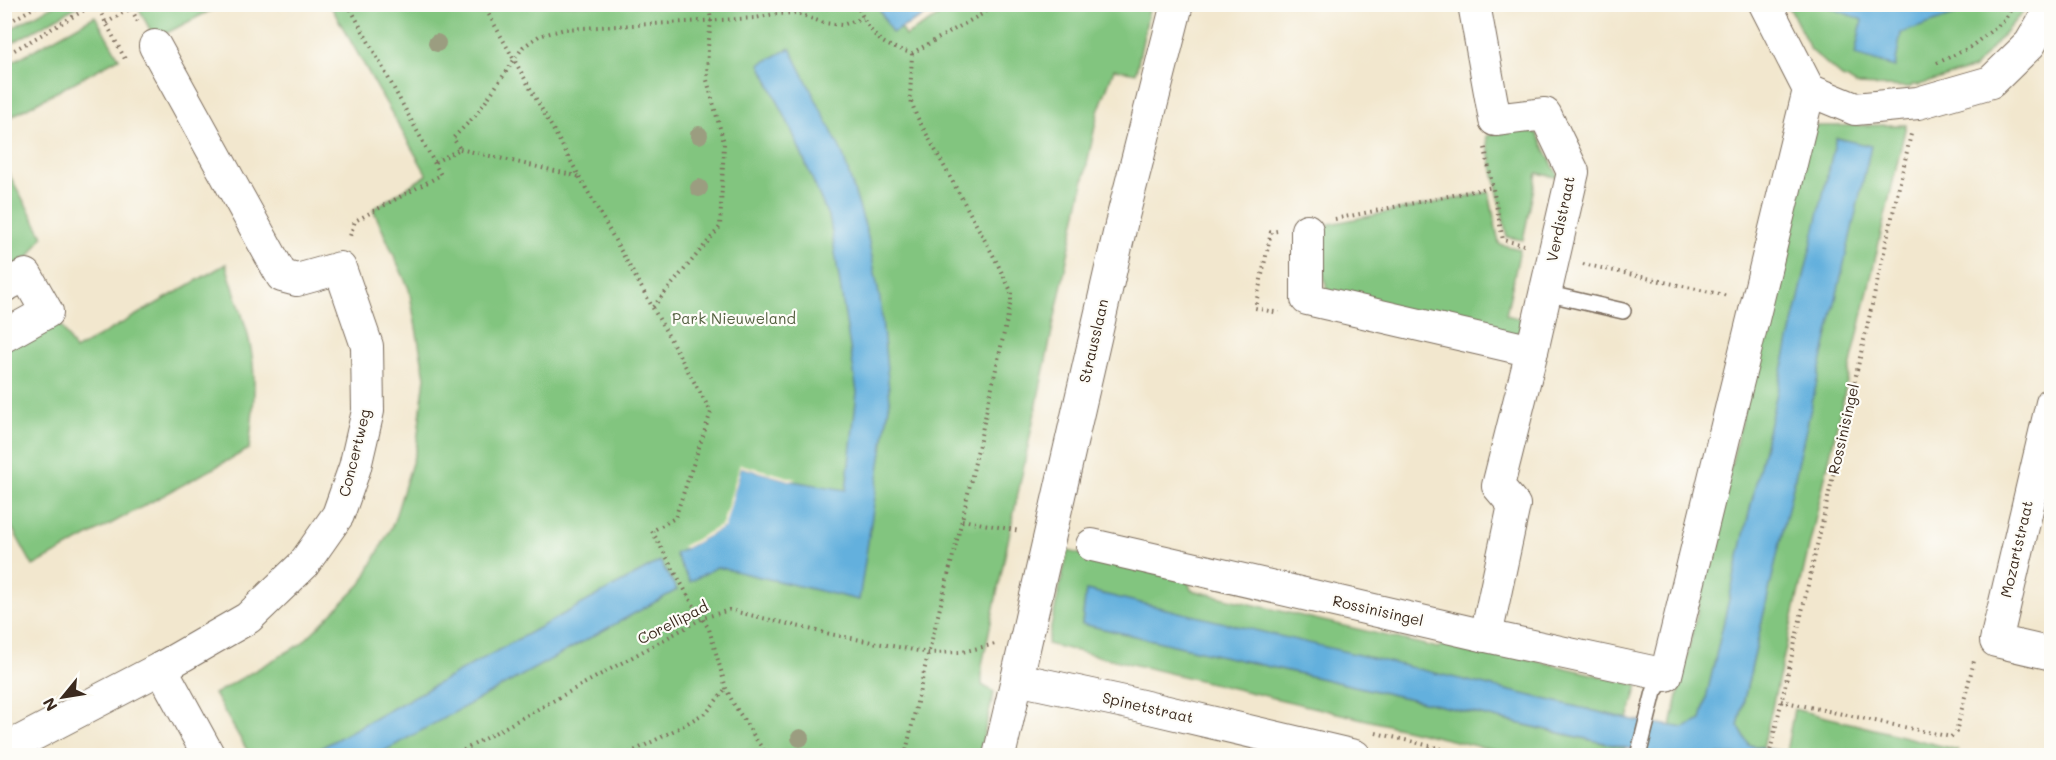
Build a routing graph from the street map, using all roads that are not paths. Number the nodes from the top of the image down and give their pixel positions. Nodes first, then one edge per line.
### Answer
1 (1177, 4) edge
2 (1474, 4) edge
3 (1765, 4) edge
4 (2052, 6) edge
5 (154, 46) dead end
6 (1809, 90) junction
7 (1307, 230) dead end
8 (4, 286) edge
9 (1545, 293) junction
10 (1623, 311) dead end
11 (4, 336) edge
12 (1532, 351) junction
13 (2052, 403) edge
14 (1092, 545) dead end
15 (1486, 636) junction
16 (2052, 654) edge
17 (161, 668) junction
18 (1017, 679) junction
19 (1660, 683) junction
20 (4, 750) edge
21 (209, 756) edge
22 (999, 756) edge
23 (1355, 756) edge
24 (1638, 756) edge

1 - 18 street, Strausslaan
2 - 9 street, Verdistraat
3 - 6 street
4 - 6 street
5 - 17 street, Concertweg
6 - 19 street
7 - 12 street
8 - 11 street
9 - 10 lane
9 - 12 street, Verdistraat
12 - 15 street, Verdistraat
13 - 16 street, Mozartstraat
14 - 15 street, Rossinisingel
15 - 19 street, Rossinisingel
17 - 20 street, Concertweg
17 - 21 street
18 - 22 street
18 - 23 street, Spinetstraat
19 - 24 lane

